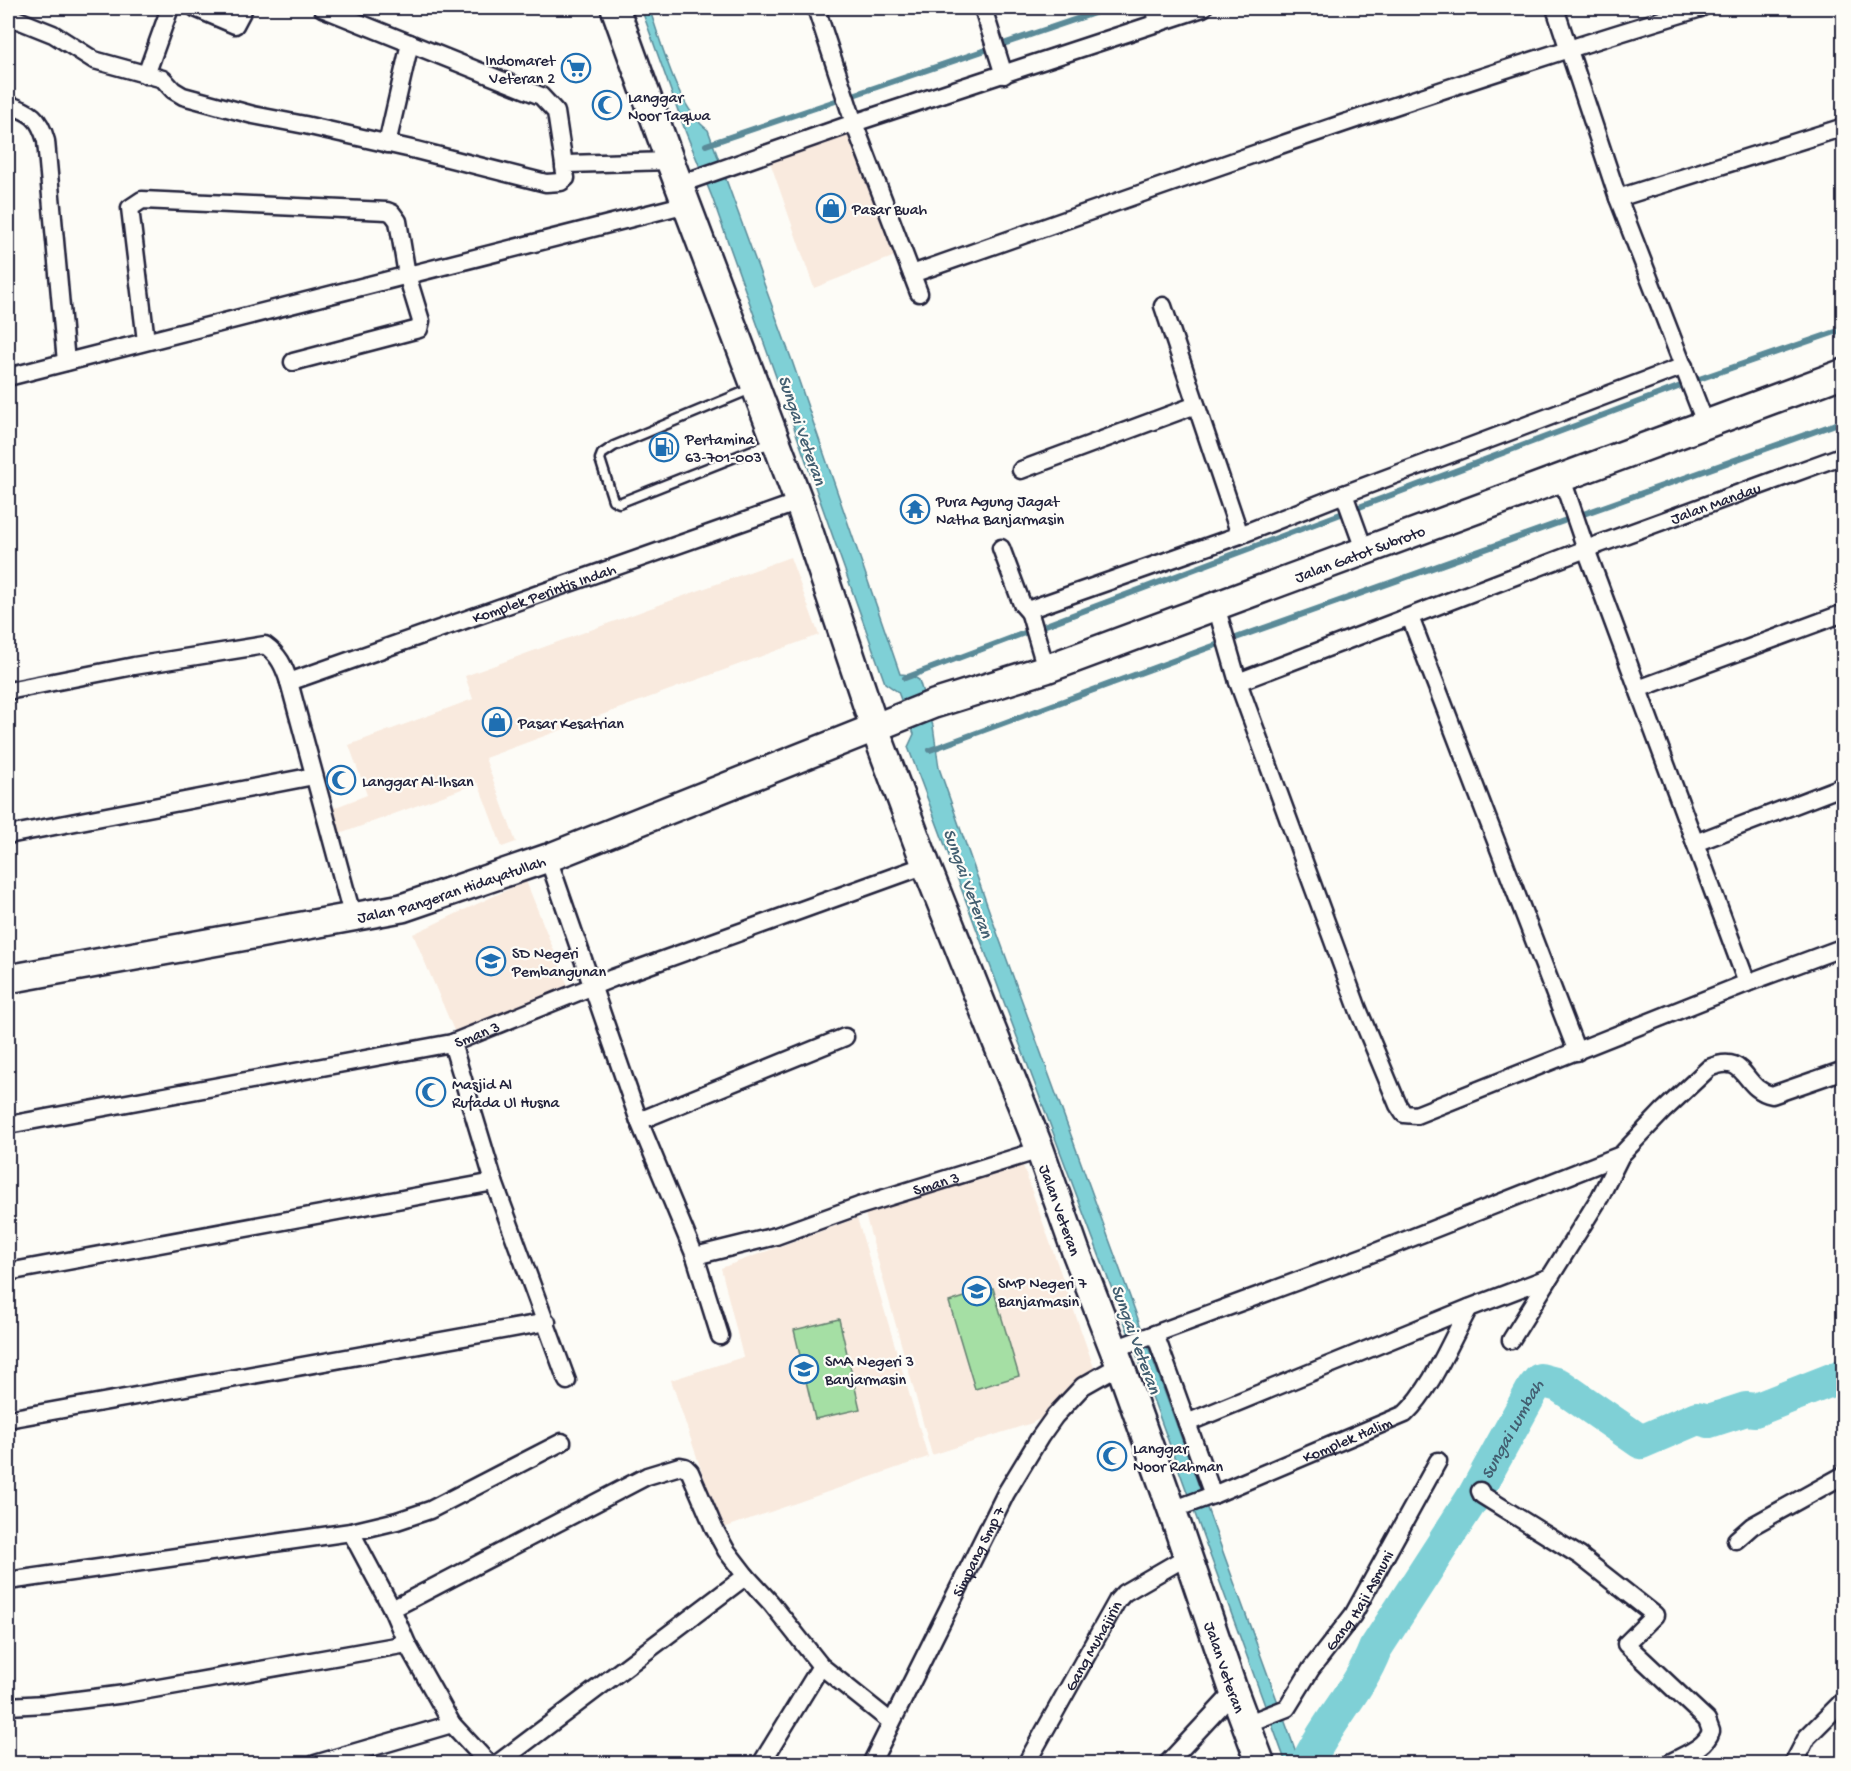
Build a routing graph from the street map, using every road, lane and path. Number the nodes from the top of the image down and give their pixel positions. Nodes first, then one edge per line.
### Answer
1 (170, 8) edge
2 (195, 8) edge
3 (243, 8) edge
4 (322, 8) edge
5 (615, 8) edge
6 (816, 8) edge
7 (983, 8) edge
8 (1203, 8) edge
9 (1556, 8) edge
10 (1701, 8) edge
11 (8, 16) edge
12 (1156, 16) edge
13 (410, 43) junction
14 (1568, 48) junction
15 (146, 75) junction
16 (1004, 75) junction
17 (8, 104) edge
18 (854, 123) junction
19 (1844, 127) edge
20 (387, 144) junction
21 (564, 165) junction
22 (684, 182) junction
23 (1618, 198) junction
24 (912, 274) junction
25 (407, 275) junction
26 (919, 293) dead end
27 (1163, 306) dead end
28 (146, 341) junction
29 (66, 362) junction
30 (292, 362) dead end
31 (1686, 371) junction
32 (1844, 373) edge
33 (8, 376) edge
34 (756, 387) junction
35 (1196, 405) junction
36 (1706, 425) junction
37 (776, 441) junction
38 (1844, 455) edge
39 (1021, 470) dead end
40 (1566, 491) junction
41 (1345, 498) junction
42 (799, 502) junction
43 (1240, 535) junction
44 (1001, 548) dead end
45 (1586, 549) junction
46 (1365, 552) junction
47 (1844, 613) edge
48 (1218, 614) junction
49 (1030, 616) junction
50 (1410, 617) junction
51 (1046, 669) junction
52 (289, 682) junction
53 (1238, 682) junction
54 (1638, 688) junction
55 (8, 691) edge
56 (875, 729) junction
57 (314, 776) junction
58 (1844, 786) edge
59 (8, 835) edge
60 (1695, 843) junction
61 (548, 858) junction
62 (926, 865) junction
63 (353, 918) junction
64 (1844, 947) edge
65 (8, 979) edge
66 (1747, 983) junction
67 (591, 987) junction
68 (845, 1037) dead end
69 (452, 1043) junction
70 (1577, 1052) junction
71 (1844, 1070) edge
72 (639, 1121) junction
73 (8, 1125) edge
74 (1040, 1150) junction
75 (1621, 1155) junction
76 (494, 1182) junction
77 (695, 1256) junction
78 (8, 1272) edge
79 (1550, 1276) junction
80 (1469, 1308) junction
81 (547, 1322) junction
82 (720, 1336) dead end
83 (1150, 1336) junction
84 (1511, 1340) dead end
85 (1120, 1353) junction
86 (567, 1382) dead end
87 (8, 1419) edge
88 (1187, 1423) junction
89 (562, 1442) dead end
90 (1438, 1461) dead end
91 (1844, 1475) edge
92 (1480, 1491) dead end
93 (1210, 1496) junction
94 (1178, 1508) junction
95 (351, 1532) junction
96 (1736, 1540) dead end
97 (1188, 1556) junction
98 (746, 1576) junction
99 (8, 1581) edge
100 (392, 1609) junction
101 (407, 1644) junction
102 (821, 1665) junction
103 (1234, 1692) junction
104 (1844, 1700) edge
105 (8, 1706) edge
106 (1253, 1721) junction
107 (891, 1722) junction
108 (452, 1724) junction
109 (318, 1763) edge
110 (489, 1764) edge
111 (497, 1764) edge
112 (761, 1764) edge
113 (871, 1764) edge
114 (1026, 1764) edge
115 (1167, 1764) edge
116 (1261, 1764) edge
117 (1668, 1764) edge
118 (1793, 1764) edge

1 - 15 street
2 - 3 street
4 - 13 street
5 - 22 main road, Jalan Veteran
6 - 18 street
7 - 16 street
8 - 12 street
9 - 14 street
10 - 14 street
11 - 15 street
12 - 16 street
13 - 20 street
13 - 21 street
14 - 23 street
14 - 24 street
15 - 20 street
16 - 18 street
17 - 29 street
18 - 22 street
18 - 24 street
19 - 23 street
20 - 21 street
21 - 22 street
22 - 25 street
22 - 34 main road, Jalan Veteran
23 - 31 street
24 - 26 street
25 - 28 street
25 - 28 street
25 - 30 street
27 - 35 street
28 - 29 street
29 - 33 street
31 - 36 street
31 - 41 street
32 - 36 main road, Jalan Gatot Subroto
34 - 37 main road, Jalan Veteran
34 - 37 lane
35 - 39 street
35 - 43 street
36 - 40 main road, Jalan Gatot Subroto
37 - 42 main road, Jalan Veteran
38 - 45 street, Jalan Mandau
40 - 45 street
40 - 46 main road, Jalan Gatot Subroto
41 - 43 street
41 - 46 street
42 - 52 street, Komplek Perintis Indah
42 - 56 main road, Jalan Veteran
43 - 49 street
44 - 49 street
45 - 50 street, Jalan Mandau
45 - 54 street
46 - 48 main road, Jalan Gatot Subroto
47 - 54 street
48 - 51 main road, Jalan Gatot Subroto
48 - 53 street
49 - 51 street
50 - 53 street, Jalan Mandau
50 - 70 street
51 - 56 main road, Jalan Gatot Subroto
52 - 55 street
52 - 57 street
53 - 70 street
54 - 60 street
56 - 61 main road, Jalan Pangeran Hidayatullah
56 - 62 main road, Jalan Veteran
57 - 59 street
57 - 63 street
58 - 60 street
60 - 66 street
61 - 63 main road, Jalan Pangeran Hidayatullah
61 - 67 street
62 - 67 street, Sman 3
62 - 74 main road, Jalan Veteran
63 - 65 main road, Jalan Pangeran Hidayatullah
64 - 66 street
66 - 70 street
67 - 69 street, Sman 3
67 - 72 street
68 - 72 street
69 - 73 street, Sman 3
69 - 76 street
71 - 75 street
72 - 77 street
74 - 77 street, Sman 3
74 - 85 main road, Jalan Veteran
75 - 79 street
75 - 83 street, Simpang Smp 7
76 - 78 street
76 - 81 street
77 - 82 street
79 - 80 street
79 - 84 street
80 - 88 street
80 - 93 street, Komplek Halim
81 - 86 street
81 - 87 street
83 - 85 street, Simpang Smp 7
83 - 88 street
85 - 94 main road, Jalan Veteran
85 - 107 street, Simpang Smp 7
88 - 93 street
89 - 95 street
90 - 106 street, Gang Haji Asmuni
91 - 96 street
92 - 117 street
93 - 94 street, Komplek Halim
94 - 97 main road, Jalan Veteran
95 - 99 street
95 - 100 street
97 - 103 main road, Jalan Veteran
97 - 114 street, Gang Muhajirin
98 - 100 street
98 - 102 street
98 - 111 street
100 - 101 street
101 - 105 street
101 - 108 street
102 - 107 street
102 - 112 street
103 - 106 main road, Jalan Veteran
103 - 115 street
104 - 118 street
106 - 116 main road, Jalan Veteran
107 - 113 street, Simpang Smp 7
108 - 109 street
108 - 110 street

